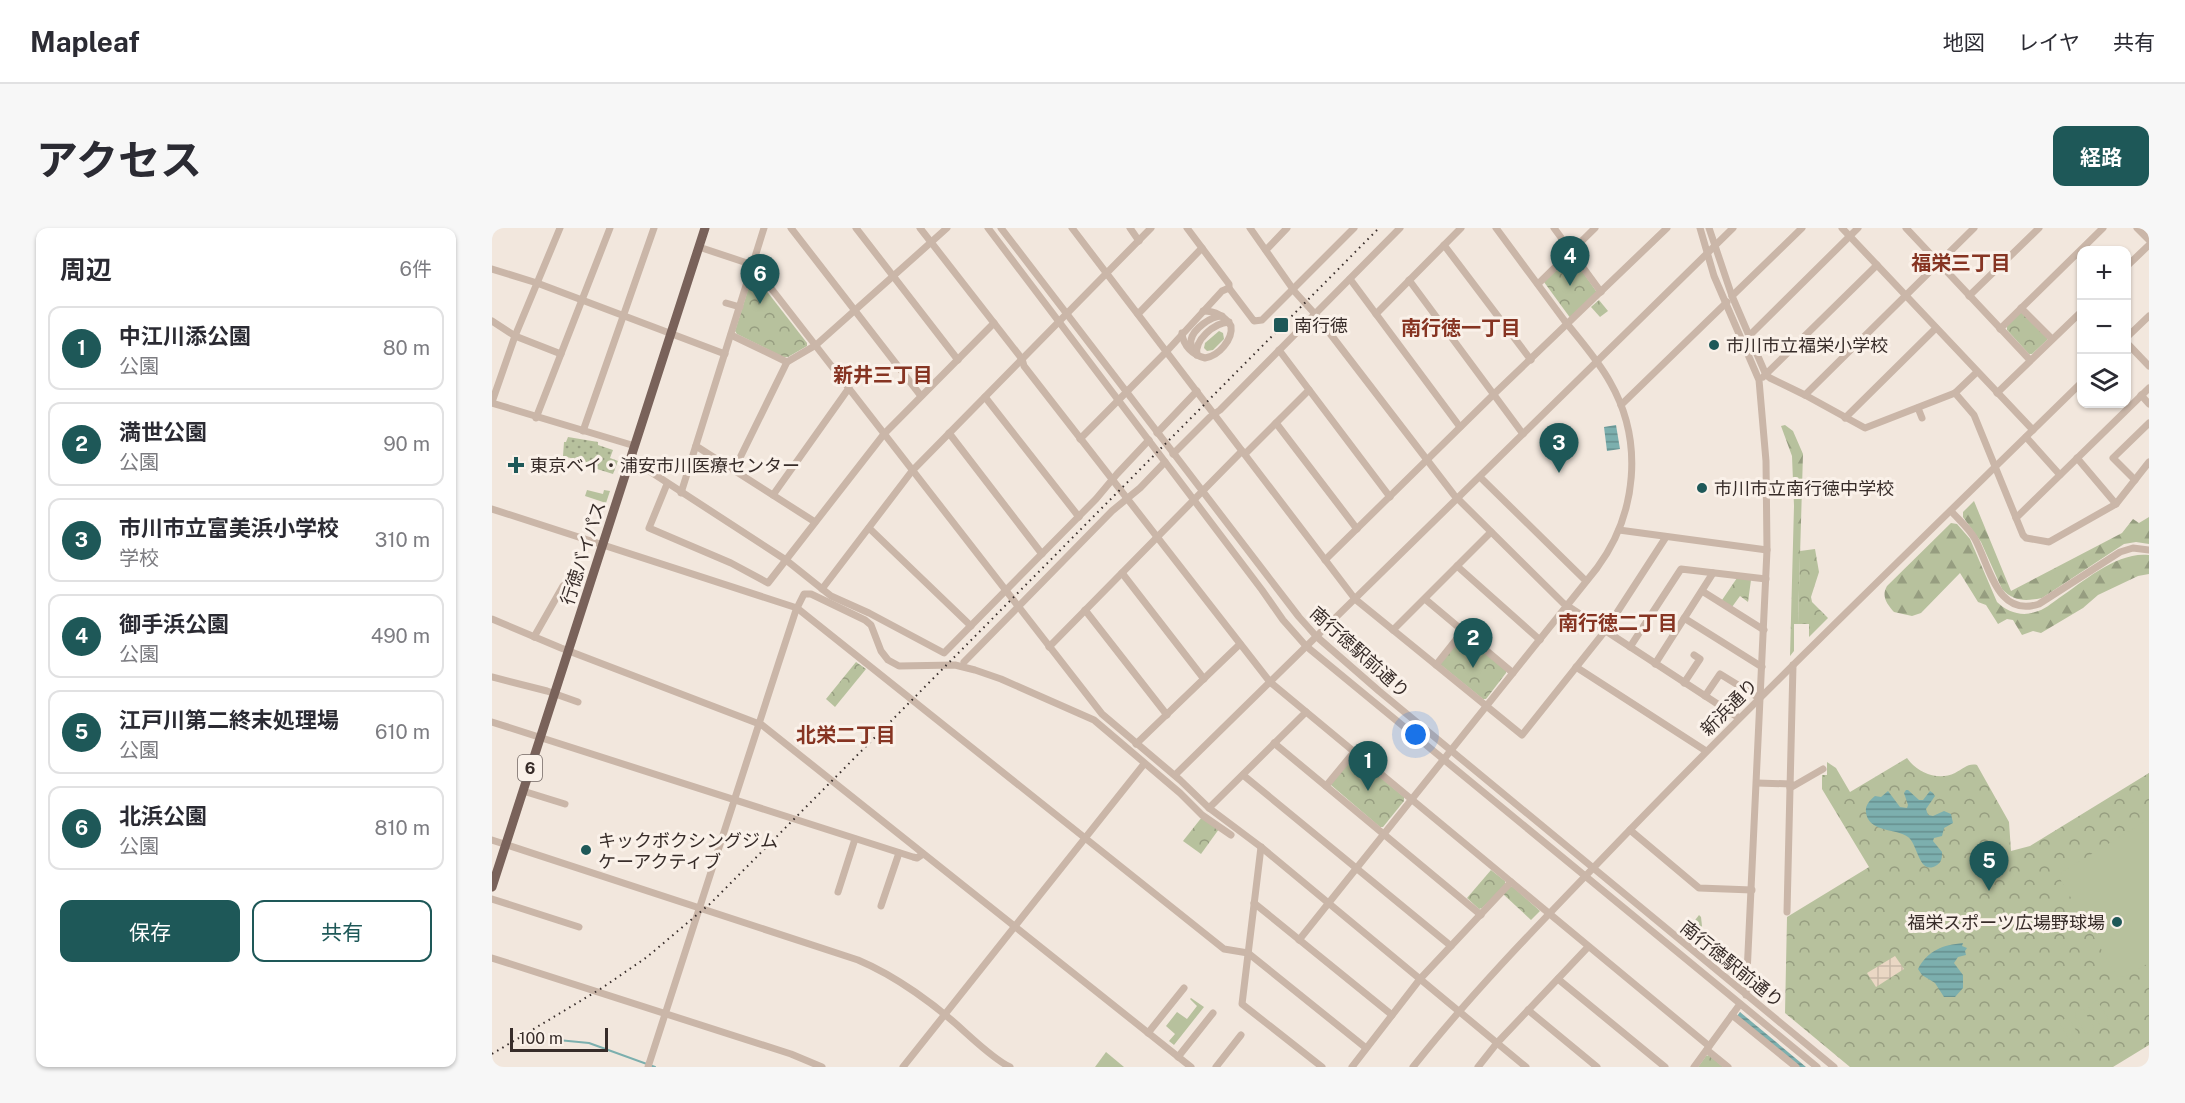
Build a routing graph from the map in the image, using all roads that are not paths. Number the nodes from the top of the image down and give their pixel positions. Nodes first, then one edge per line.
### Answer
1 (560, 228) edge
2 (610, 228) edge
3 (654, 228) edge
4 (705, 228) edge
5 (764, 228) edge
6 (791, 228) edge
7 (856, 228) edge
8 (920, 228) edge
9 (947, 228) edge
10 (987, 228) edge
11 (1001, 228) edge
12 (1072, 228) edge
13 (1130, 228) edge
14 (1151, 228) edge
15 (1187, 228) edge
16 (1250, 228) edge
17 (1287, 228) edge
18 (1354, 228) edge
19 (1400, 228) edge
20 (1461, 228) edge
21 (1496, 228) edge
22 (1554, 228) edge
23 (1594, 228) edge
24 (1667, 228) edge
25 (1700, 228) edge
26 (1709, 228) edge
27 (1733, 228) edge
28 (1802, 228) edge
29 (1842, 228) edge
30 (1858, 228) edge
31 (1906, 228) edge
32 (1974, 228) edge
33 (2038, 228) edge
34 (2103, 228) edge
35 (2137, 228) edge
36 (1850, 237) junction
37 (2149, 240) edge
38 (1139, 241) junction
39 (931, 243) junction
40 (1444, 245) junction
41 (2149, 245) edge
42 (1715, 246) junction
43 (699, 247) junction
44 (1202, 248) junction
45 (1266, 250) junction
46 (1571, 251) junction
47 (1708, 253) junction
48 (1938, 263) junction
49 (2131, 263) edge
50 (753, 265) junction
51 (1877, 265) junction
52 (492, 269) edge
53 (1107, 274) junction
54 (893, 276) junction
55 (1350, 279) junction
56 (1409, 280) junction
57 (537, 283) junction
58 (1538, 284) junction
59 (1228, 288) junction
60 (1293, 289) junction
61 (1601, 292) junction
62 (1732, 296) junction
63 (1905, 296) junction
64 (1969, 296) junction
65 (582, 300) junction
66 (1727, 302) junction
67 (726, 303) dead end
68 (740, 307) junction
69 (2021, 308) junction
70 (855, 311) junction
71 (1203, 311) junction
72 (1067, 314) junction
73 (1138, 314) junction
74 (1315, 314) junction
75 (1376, 314) junction
76 (623, 315) junction
77 (1222, 316) junction
78 (2077, 316) edge
79 (2149, 316) edge
80 (492, 321) edge
81 (1059, 322) junction
82 (1229, 322) junction
83 (994, 323) junction
84 (1568, 325) junction
85 (1936, 328) junction
86 (2000, 328) junction
87 (671, 333) junction
88 (1182, 333) junction
89 (731, 335) junction
90 (515, 336) junction
91 (1749, 336) junction
92 (2131, 336) edge
93 (2052, 339) junction
94 (816, 345) junction
95 (2131, 345) edge
96 (1279, 350) junction
97 (1167, 351) junction
98 (1193, 353) junction
99 (561, 354) junction
100 (725, 354) junction
101 (1022, 359) junction
102 (958, 360) junction
103 (1531, 360) junction
104 (2030, 360) junction
105 (787, 362) junction
106 (1596, 362) junction
107 (2149, 366) edge
108 (1977, 372) junction
109 (1766, 375) junction
110 (1760, 381) junction
111 (2077, 387) edge
112 (849, 388) junction
113 (2149, 388) edge
114 (1309, 390) junction
115 (1197, 391) junction
116 (1126, 392) junction
117 (1955, 393) junction
118 (1997, 393) junction
119 (1494, 394) junction
120 (1805, 394) junction
121 (2141, 395) junction
122 (921, 396) junction
123 (985, 397) junction
124 (1118, 399) junction
125 (492, 403) edge
126 (2149, 404) edge
127 (1621, 405) junction
128 (1918, 408) junction
129 (1215, 415) junction
130 (536, 418) junction
131 (1845, 418) junction
132 (1922, 418) dead end
133 (1276, 423) junction
134 (2149, 423) edge
135 (1460, 427) junction
136 (2033, 430) junction
137 (583, 431) junction
138 (949, 433) junction
139 (1157, 433) junction
140 (884, 434) junction
141 (1523, 434) junction
142 (2026, 437) junction
143 (1080, 439) junction
144 (1149, 440) junction
145 (635, 446) junction
146 (696, 446) junction
147 (1244, 453) junction
148 (1173, 454) junction
149 (2077, 458) junction
150 (630, 459) junction
151 (1427, 460) junction
152 (1165, 462) junction
153 (2149, 462) edge
154 (1995, 467) junction
155 (734, 470) junction
156 (912, 471) junction
157 (2060, 475) junction
158 (1480, 477) junction
159 (1112, 480) junction
160 (2135, 480) junction
161 (667, 484) junction
162 (1202, 492) junction
163 (681, 493) junction
164 (773, 495) junction
165 (1390, 497) junction
166 (1127, 498) junction
167 (1457, 499) junction
168 (1194, 500) junction
169 (2116, 504) junction
170 (492, 509) edge
171 (1951, 511) junction
172 (1079, 517) junction
173 (2016, 518) junction
174 (815, 522) junction
175 (868, 528) junction
176 (1357, 529) junction
177 (1619, 530) junction
178 (1491, 532) junction
179 (1158, 537) junction
180 (1666, 537) junction
181 (603, 544) junction
182 (1767, 550) junction
183 (2149, 550) edge
184 (1042, 554) junction
185 (786, 560) junction
186 (1325, 560) junction
187 (1457, 566) junction
188 (1122, 573) junction
189 (1713, 573) junction
190 (1766, 579) junction
191 (1586, 581) junction
192 (563, 586) dead end
193 (822, 589) junction
194 (1005, 591) junction
195 (1702, 591) junction
196 (1355, 598) junction
197 (1425, 598) junction
198 (1567, 606) junction
199 (797, 608) junction
200 (1018, 608) junction
201 (1085, 610) junction
202 (1684, 618) junction
203 (492, 619) edge
204 (971, 626) junction
205 (1394, 630) junction
206 (1764, 630) junction
207 (1463, 631) junction
208 (1605, 631) junction
209 (1316, 636) junction
210 (534, 637) junction
211 (1540, 640) junction
212 (1240, 644) junction
213 (1306, 646) junction
214 (1049, 647) junction
215 (1630, 647) junction
216 (568, 650) junction
217 (1694, 655) dead end
218 (964, 662) dead end
219 (1655, 664) junction
220 (1436, 665) junction
221 (1793, 665) junction
222 (1576, 667) junction
223 (1762, 667) junction
224 (1513, 673) junction
225 (492, 677) edge
226 (1204, 679) junction
227 (1270, 682) junction
228 (1684, 683) junction
229 (554, 693) junction
230 (1705, 696) junction
231 (1760, 697) junction
232 (578, 702) dead end
233 (1487, 706) junction
234 (1306, 712) junction
235 (1167, 715) junction
236 (1738, 718) junction
237 (492, 722) edge
238 (759, 724) junction
239 (540, 737) junction
240 (1136, 744) junction
241 (1274, 744) junction
242 (1451, 751) junction
243 (1706, 751) junction
244 (1354, 752) junction
245 (1444, 759) junction
246 (1144, 764) junction
247 (1823, 769) dead end
248 (1174, 775) junction
249 (1243, 775) junction
250 (1757, 783) junction
251 (1326, 786) junction
252 (1790, 786) junction
253 (523, 791) junction
254 (735, 800) junction
255 (1412, 800) junction
256 (565, 804) dead end
257 (1209, 808) junction
258 (1630, 830) junction
259 (1384, 834) junction
260 (1231, 835) dead end
261 (1086, 838) junction
262 (855, 839) junction
263 (492, 840) edge
264 (506, 844) junction
265 (1261, 847) junction
266 (899, 853) junction
267 (923, 854) junction
268 (1356, 868) junction
269 (1593, 868) junction
270 (1586, 876) junction
271 (1511, 882) junction
272 (492, 887) edge
273 (1752, 890) junction
274 (838, 892) dead end
275 (492, 899) edge
276 (1254, 903) junction
277 (1329, 903) junction
278 (882, 906) dead end
279 (700, 907) junction
280 (1787, 912) dead end
281 (1549, 914) junction
282 (1481, 915) junction
283 (579, 927) dead end
284 (1015, 927) junction
285 (1299, 940) junction
286 (1451, 946) junction
287 (1588, 947) junction
288 (1248, 953) junction
289 (492, 958) edge
290 (1420, 979) junction
291 (1558, 979) junction
292 (1184, 988) dead end
293 (1746, 995) junction
294 (1740, 1004) junction
295 (1528, 1010) junction
296 (1458, 1011) junction
297 (1214, 1013) dead end
298 (666, 1014) junction
299 (1392, 1015) junction
300 (1732, 1015) junction
301 (944, 1016) junction
302 (1148, 1033) junction
303 (1241, 1035) dead end
304 (1497, 1043) junction
305 (1366, 1048) junction
306 (1708, 1048) junction
307 (1179, 1057) junction
308 (650, 1063) edge
309 (822, 1067) edge
310 (903, 1067) edge
311 (1010, 1067) edge
312 (1191, 1067) edge
313 (1216, 1067) edge
314 (1322, 1067) edge
315 (1352, 1067) edge
316 (1413, 1067) edge
317 (1478, 1067) edge
318 (1526, 1067) edge
319 (1597, 1067) edge
320 (1665, 1067) edge
321 (1694, 1067) edge
322 (1728, 1067) edge
323 (1796, 1067) edge
324 (1817, 1067) edge
325 (1834, 1067) edge

1 - 57 street
2 - 65 street
3 - 76 street
4 - 43 main road, 行徳バイパス / 6
5 - 50 street
6 - 70 street
7 - 54 street
8 - 39 street
9 - 39 street
10 - 81 street, 南行徳駅前通り
11 - 72 street, 南行徳駅前通り
12 - 53 street
13 - 38 street
14 - 38 street
15 - 44 street
16 - 45 street
17 - 45 street
18 - 60 street
19 - 55 street
20 - 40 street
21 - 58 street
22 - 46 street
23 - 46 street
24 - 61 street
25 - 47 street
26 - 42 street
27 - 42 street
28 - 62 street
29 - 36 street
30 - 36 street
31 - 48 street
32 - 48 street
33 - 64 street
34 - 69 street
35 - 37 street
36 - 51 street
36 - 91 street
38 - 53 street
39 - 54 street
39 - 83 street
40 - 56 street
40 - 103 street
41 - 49 street
42 - 47 street
42 - 62 street
43 - 50 street
43 - 87 main road, 行徳バイパス / 6
44 - 59 street
44 - 73 street
45 - 60 street
46 - 58 street
46 - 61 street
47 - 66 street
47 - 106 street
48 - 63 street
48 - 64 street
50 - 68 street
50 - 94 street
51 - 63 street
51 - 109 street
52 - 57 street
53 - 72 street
53 - 73 street
54 - 70 street
54 - 102 street
55 - 74 street
55 - 75 street
56 - 75 street
56 - 119 street
57 - 65 street
57 - 90 street
58 - 84 street
59 - 60 street
59 - 71 street
60 - 74 street
61 - 84 street
62 - 91 street
63 - 85 street
63 - 120 street
64 - 86 street
65 - 76 street
65 - 99 street
66 - 110 street
66 - 127 street
67 - 68 street
68 - 89 street
69 - 86 street
69 - 93 street
70 - 94 street
70 - 122 street
71 - 77 street
71 - 88 street
72 - 81 street
72 - 116 street, 南行徳駅前通り
73 - 97 street
74 - 96 street
74 - 151 street
75 - 135 street
76 - 87 street
76 - 137 street
77 - 82 street
77 - 98 street
78 - 93 street
79 - 92 street
80 - 90 street
81 - 101 street
81 - 124 street, 南行徳駅前通り
82 - 98 street
82 - 98 street
83 - 101 street
83 - 102 street
84 - 103 street
84 - 106 street
85 - 108 street
85 - 131 street
86 - 104 street
87 - 100 street
87 - 145 main road, 行徳バイパス / 6
88 - 97 street
88 - 98 street
89 - 100 street
89 - 105 street
90 - 99 street
90 - 125 street
91 - 109 street
93 - 104 street
94 - 105 street
94 - 112 street
95 - 107 street
96 - 114 street
96 - 129 street
97 - 98 street
97 - 115 street
97 - 116 street
99 - 130 street
100 - 146 street
101 - 123 street
101 - 143 street
102 - 122 street
103 - 119 street
104 - 118 street
105 - 155 street
106 - 127 street
106 - 141 street
108 - 117 street
108 - 118 street
109 - 110 street
109 - 120 street
110 - 182 street
111 - 136 street, 新浜通り
112 - 140 street
112 - 164 street
113 - 121 street
114 - 133 street
114 - 165 street
115 - 129 street
115 - 139 street
116 - 124 street
116 - 139 street, 南行徳駅前通り
117 - 128 street
117 - 154 street
118 - 136 street
119 - 135 street
119 - 141 street
120 - 131 street
121 - 126 street
121 - 149 street
122 - 140 street
123 - 138 street
123 - 172 street
124 - 143 street
124 - 144 street, 南行徳駅前通り
125 - 130 street
127 - 177 street
128 - 131 street
128 - 132 street
129 - 147 street
129 - 148 street
130 - 137 street
133 - 147 street
133 - 176 street
134 - 160 street
135 - 151 street
136 - 142 street, 新浜通り
137 - 145 street
138 - 156 street
138 - 184 street
139 - 148 street, 南行徳駅前通り
140 - 156 street
140 - 174 street
141 - 158 street
142 - 154 street, 新浜通り
142 - 157 street
143 - 159 street
144 - 152 street, 南行徳駅前通り
144 - 159 street
145 - 150 main road, 行徳バイパス / 6
146 - 155 street
146 - 163 street
147 - 162 street
147 - 186 street
148 - 162 street, 南行徳駅前通り
149 - 157 street
149 - 169 street
150 - 161 street
150 - 181 main road, 行徳バイパス / 6
151 - 165 street
151 - 167 street
152 - 166 street
152 - 168 street, 南行徳駅前通り
153 - 160 street
154 - 171 street, 新浜通り
154 - 173 street
155 - 164 street
156 - 175 street
156 - 194 street
157 - 173 street
158 - 167 street
158 - 191 street
159 - 166 street
159 - 172 street
160 - 169 street
161 - 163 street
161 - 185 street
162 - 168 street
162 - 209 street, 南行徳駅前通り
163 - 185 street
164 - 174 street
165 - 176 street
166 - 179 street
166 - 200 street
167 - 178 street
167 - 196 street
168 - 179 street
168 - 213 street, 南行徳駅前通り
169 - 173 street
170 - 181 street
171 - 183 street
171 - 221 street, 新浜通り
172 - 184 street
174 - 185 street
175 - 193 street
175 - 204 street
176 - 186 street
177 - 180 street
177 - 191 street
178 - 187 street
178 - 198 street
179 - 188 street
179 - 212 street
180 - 182 street
180 - 208 street
181 - 199 street
181 - 216 main road, 行徳バイパス / 6
182 - 190 street
184 - 194 street
185 - 193 street
186 - 196 street
187 - 197 street
187 - 211 street
188 - 201 street
188 - 226 street
189 - 190 street
189 - 195 street
189 - 215 street
190 - 206 street
191 - 198 street
192 - 210 street
193 - 204 street
194 - 200 street
194 - 204 street
195 - 202 street
195 - 206 street
196 - 205 street
196 - 209 street
197 - 205 street
197 - 207 street
198 - 208 street
198 - 211 street
199 - 238 street
199 - 246 street
199 - 261 street
200 - 214 street
200 - 218 street
201 - 214 street
201 - 235 street
202 - 219 street
202 - 223 street
203 - 210 street
205 - 220 street
206 - 223 street
207 - 220 street
207 - 224 street
208 - 215 street
208 - 222 street
209 - 213 street
209 - 242 street, 南行徳駅前通り
210 - 216 street
211 - 224 street
212 - 226 street
212 - 227 street
213 - 227 street
213 - 245 street, 南行徳駅前通り
214 - 240 street
215 - 219 street
216 - 229 main road, 行徳バイパス / 6
216 - 238 street
217 - 228 street
219 - 228 street
220 - 233 street
221 - 231 street, 新浜通り
221 - 252 street
222 - 233 street
222 - 243 street
223 - 231 street
224 - 233 street
225 - 229 street
226 - 235 street
227 - 234 street
227 - 248 street
228 - 230 street
229 - 232 street
229 - 239 main road, 行徳バイパス / 6
230 - 231 street
230 - 236 street
231 - 236 street, 新浜通り
231 - 250 street
233 - 242 street
234 - 241 street
234 - 244 street
235 - 240 street
236 - 243 street, 新浜通り
237 - 239 street
238 - 254 street
238 - 267 street
239 - 253 main road, 行徳バイパス / 6
239 - 254 street
240 - 248 street
241 - 249 street
241 - 251 street
242 - 245 street
242 - 269 street, 南行徳駅前通り
243 - 258 street, 新浜通り
244 - 251 street
244 - 255 street
245 - 255 street
245 - 270 street, 南行徳駅前通り
246 - 260 street
246 - 261 street
247 - 252 street
248 - 257 street
249 - 257 street
249 - 268 street
250 - 252 street
250 - 273 street
251 - 259 street
252 - 280 street
253 - 256 street
253 - 264 main road, 行徳バイパス / 6
254 - 262 street
254 - 279 street
255 - 259 street
255 - 271 street
257 - 265 street
258 - 269 street, 新浜通り
258 - 273 street
259 - 268 street
259 - 282 street
261 - 284 street
261 - 288 street
262 - 266 street
262 - 274 street
263 - 264 street
264 - 272 main road, 行徳バイパス / 6
264 - 279 street
265 - 276 street
265 - 277 street
266 - 267 street
266 - 278 street
267 - 284 street
268 - 277 street
268 - 286 street
269 - 270 street, 新浜通り
269 - 293 street, 南行徳駅前通り
270 - 281 street, 新浜通り
270 - 294 street, 南行徳駅前通り
271 - 281 street
271 - 282 street
273 - 293 street
275 - 283 street
276 - 285 street
276 - 288 street
277 - 285 street
277 - 290 street
279 - 298 street
279 - 301 street
281 - 287 street
281 - 296 street, 新浜通り
282 - 286 street
284 - 301 street
284 - 302 street
285 - 299 street
286 - 290 street
287 - 291 street
287 - 306 street
288 - 305 street
288 - 314 street
289 - 298 street
290 - 296 street
290 - 299 street
291 - 295 street
291 - 320 street
292 - 302 street
293 - 325 street, 南行徳駅前通り
294 - 300 street
294 - 324 street, 南行徳駅前通り
295 - 304 street
295 - 319 street
296 - 304 street
296 - 316 street, 新浜通り
297 - 307 street
298 - 308 street
298 - 309 street
299 - 305 street
300 - 306 street
300 - 323 street
301 - 310 street
301 - 311 street
302 - 307 street
303 - 313 street
304 - 317 street
304 - 318 street
305 - 315 street
306 - 321 street
306 - 322 street
307 - 312 street

